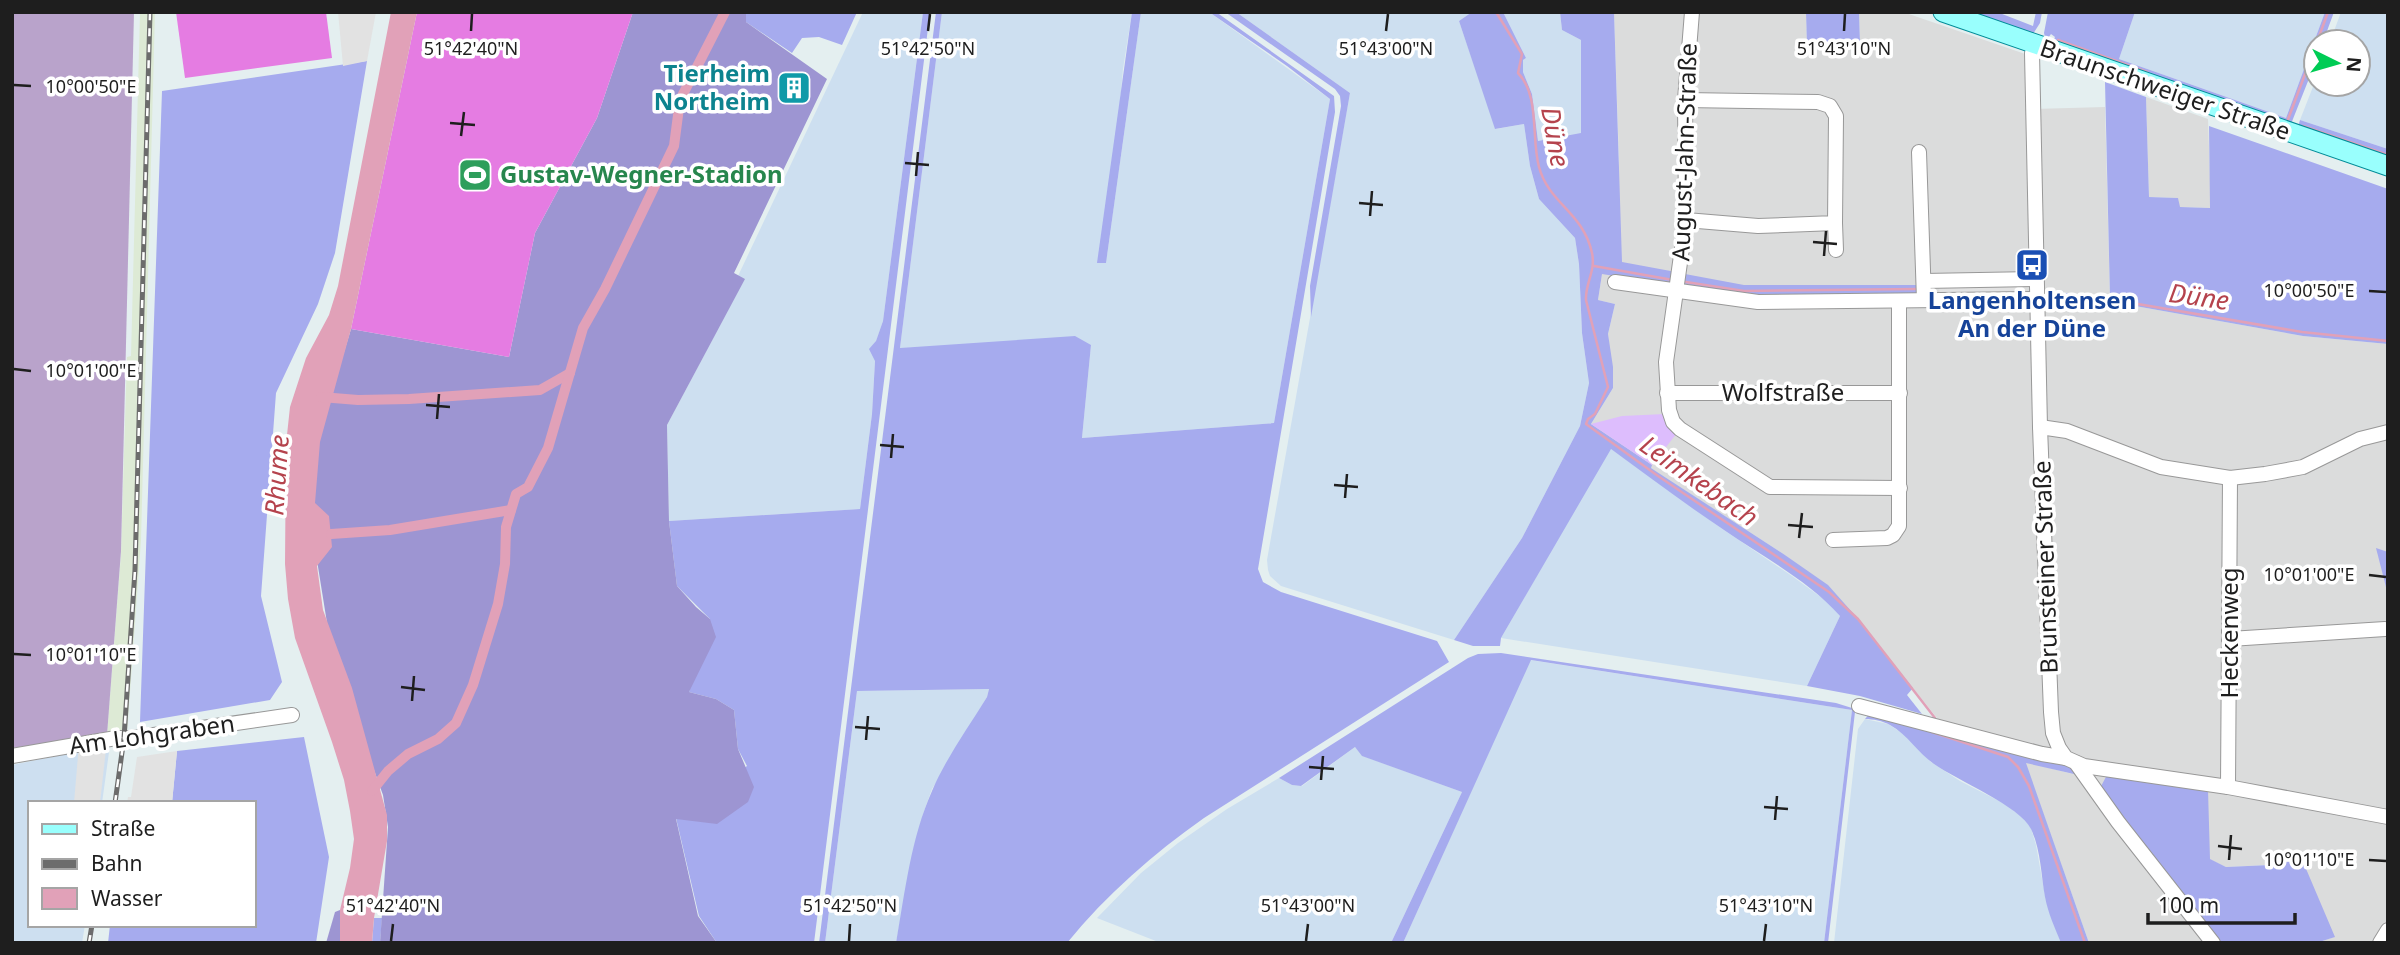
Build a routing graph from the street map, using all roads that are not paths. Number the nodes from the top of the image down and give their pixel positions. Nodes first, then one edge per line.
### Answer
1 (1692, 12) edge
2 (1943, 12) edge
3 (2035, 45) junction
4 (1685, 100) junction
5 (1919, 152) dead end
6 (2388, 166) edge
7 (1686, 220) junction
8 (1835, 223) junction
9 (1836, 250) dead end
10 (2036, 279) junction
11 (1924, 281) junction
12 (1615, 282) dead end
13 (1678, 292) junction
14 (2037, 299) junction
15 (1924, 300) junction
16 (1899, 301) junction
17 (1667, 393) junction
18 (1900, 393) junction
19 (2040, 427) junction
20 (2388, 432) edge
21 (2230, 478) junction
22 (1900, 488) junction
23 (1833, 540) dead end
24 (2385, 629) dead end
25 (2230, 639) junction
26 (1859, 706) dead end
27 (292, 715) dead end
28 (12, 756) edge
29 (2071, 760) junction
30 (2228, 787) junction
31 (2388, 817) edge
32 (2388, 930) edge
33 (2213, 943) edge
34 (2380, 943) edge

1 - 4 street, August-Jahn-Straße
2 - 3 main road, Braunschweiger Straße
3 - 6 main road, Braunschweiger Straße
3 - 10 street, Brunsteiner Straße
4 - 7 street, August-Jahn-Straße
4 - 8 street
5 - 11 street
7 - 8 street
7 - 13 street, August-Jahn-Straße
8 - 9 street
10 - 11 street
10 - 14 street, Brunsteiner Straße
11 - 15 street
12 - 13 street
13 - 16 street
13 - 17 street, August-Jahn-Straße
14 - 15 street
14 - 19 street, Brunsteiner Straße
15 - 16 street
16 - 18 street
17 - 18 street, Wolfstraße
17 - 22 street, August-Jahn-Straße
18 - 22 street
19 - 21 street
19 - 29 street, Brunsteiner Straße
20 - 21 street
21 - 25 street, Heckenweg
22 - 23 street
24 - 25 street
25 - 30 street, Heckenweg
26 - 29 street
27 - 28 street, Am Lohgraben
29 - 30 street
29 - 33 street, Brunsteiner Straße
30 - 31 street
32 - 34 street

